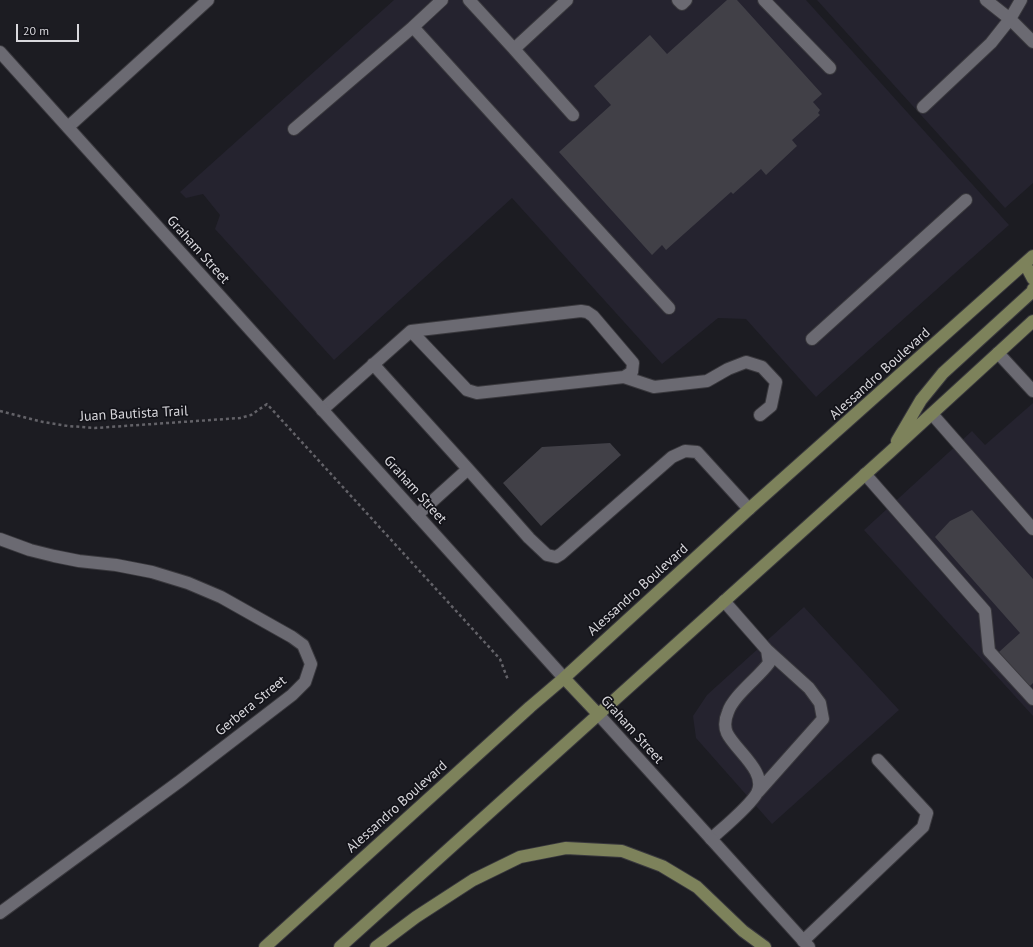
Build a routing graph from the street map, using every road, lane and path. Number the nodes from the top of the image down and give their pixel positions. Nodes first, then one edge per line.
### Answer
1 (208, 0) edge
2 (442, 0) edge
3 (469, 0) edge
4 (567, 0) edge
5 (678, 0) edge
6 (686, 0) edge
7 (764, 0) edge
8 (986, 0) edge
9 (1021, 0) edge
10 (1010, 19) junction
11 (412, 27) junction
12 (1033, 42) edge
13 (514, 49) junction
14 (0, 52) edge
15 (830, 68) dead end
16 (923, 107) dead end
17 (573, 115) dead end
18 (68, 127) junction
19 (294, 129) dead end
20 (966, 200) dead end
21 (1029, 260) edge
22 (1033, 279) edge
23 (1033, 289) edge
24 (669, 308) dead end
25 (1033, 321) edge
26 (411, 330) junction
27 (812, 339) dead end
28 (998, 353) junction
29 (373, 364) junction
30 (624, 378) junction
31 (1033, 391) edge
32 (322, 410) junction
33 (0, 411) edge
34 (932, 414) junction
35 (760, 416) dead end
36 (890, 452) junction
37 (468, 469) junction
38 (865, 474) junction
39 (750, 509) junction
40 (417, 515) junction
41 (1033, 529) edge
42 (0, 539) edge
43 (724, 601) junction
44 (767, 650) junction
45 (564, 678) junction
46 (508, 680) dead end
47 (1033, 699) edge
48 (598, 714) junction
49 (878, 760) dead end
50 (758, 792) junction
51 (711, 839) junction
52 (0, 913) edge
53 (806, 944) edge
54 (264, 947) edge
55 (340, 947) edge
56 (376, 947) edge
57 (765, 947) edge

1 - 18 street
2 - 11 street
3 - 13 street
4 - 13 street
5 - 6 street
7 - 15 street
8 - 10 street
9 - 10 street
10 - 12 street
10 - 16 street
11 - 19 street
11 - 24 street
13 - 17 street
14 - 18 street, Graham Street
18 - 32 street, Graham Street
20 - 27 street
21 - 22 main road
21 - 39 main road, Alessandro Boulevard
23 - 36 main road
25 - 28 main road
26 - 29 street
26 - 30 street
26 - 30 street
28 - 31 street
28 - 34 main road
29 - 32 street
29 - 37 street
30 - 35 street
32 - 40 street, Graham Street
33 - 46 path, Juan Bautista Trail
34 - 36 main road
34 - 41 street
36 - 38 main road
37 - 39 street
37 - 40 street
38 - 43 main road
38 - 47 street
39 - 45 main road, Alessandro Boulevard
40 - 45 street, Graham Street
42 - 52 street, Gerbera Street
43 - 44 street
43 - 48 main road
44 - 50 street
44 - 50 street
45 - 48 main road, Graham Street
45 - 54 main road, Alessandro Boulevard
48 - 51 street, Graham Street
48 - 55 main road
49 - 53 street
50 - 51 street
51 - 53 street, Graham Street
56 - 57 main road

